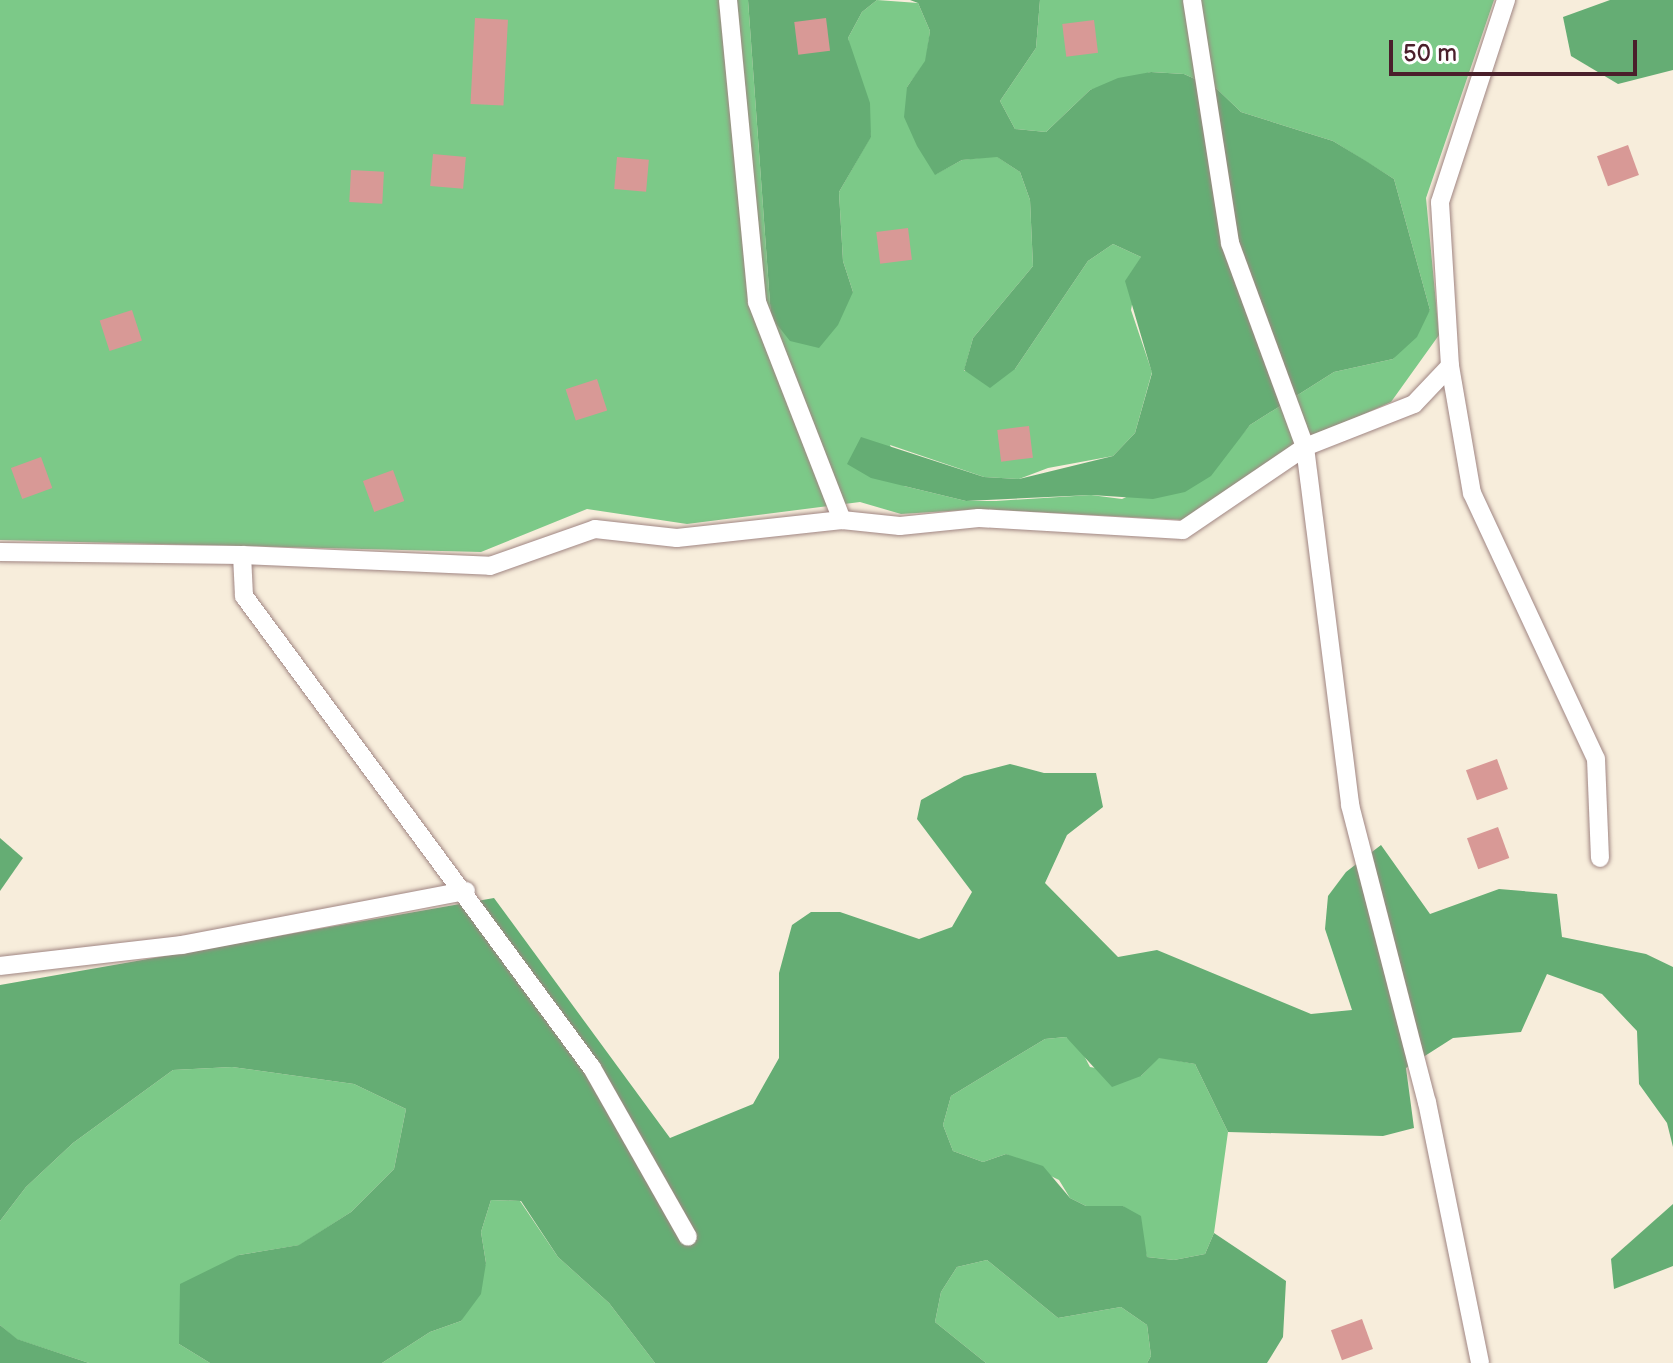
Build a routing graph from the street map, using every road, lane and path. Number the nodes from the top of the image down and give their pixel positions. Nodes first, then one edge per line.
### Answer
1 (728, 0) edge
2 (1192, 0) edge
3 (1506, 0) edge
4 (1450, 366) junction
5 (1305, 447) junction
6 (842, 520) junction
7 (0, 552) edge
8 (242, 555) junction
9 (1600, 858) dead end
10 (466, 891) junction
11 (0, 966) edge
12 (688, 1237) dead end
13 (1480, 1363) edge

1 - 6 lane
2 - 5 lane
3 - 4 lane
4 - 5 lane
4 - 9 lane
5 - 6 lane
5 - 13 lane
6 - 8 lane
7 - 8 lane
8 - 10 lane
10 - 11 lane
10 - 12 lane

